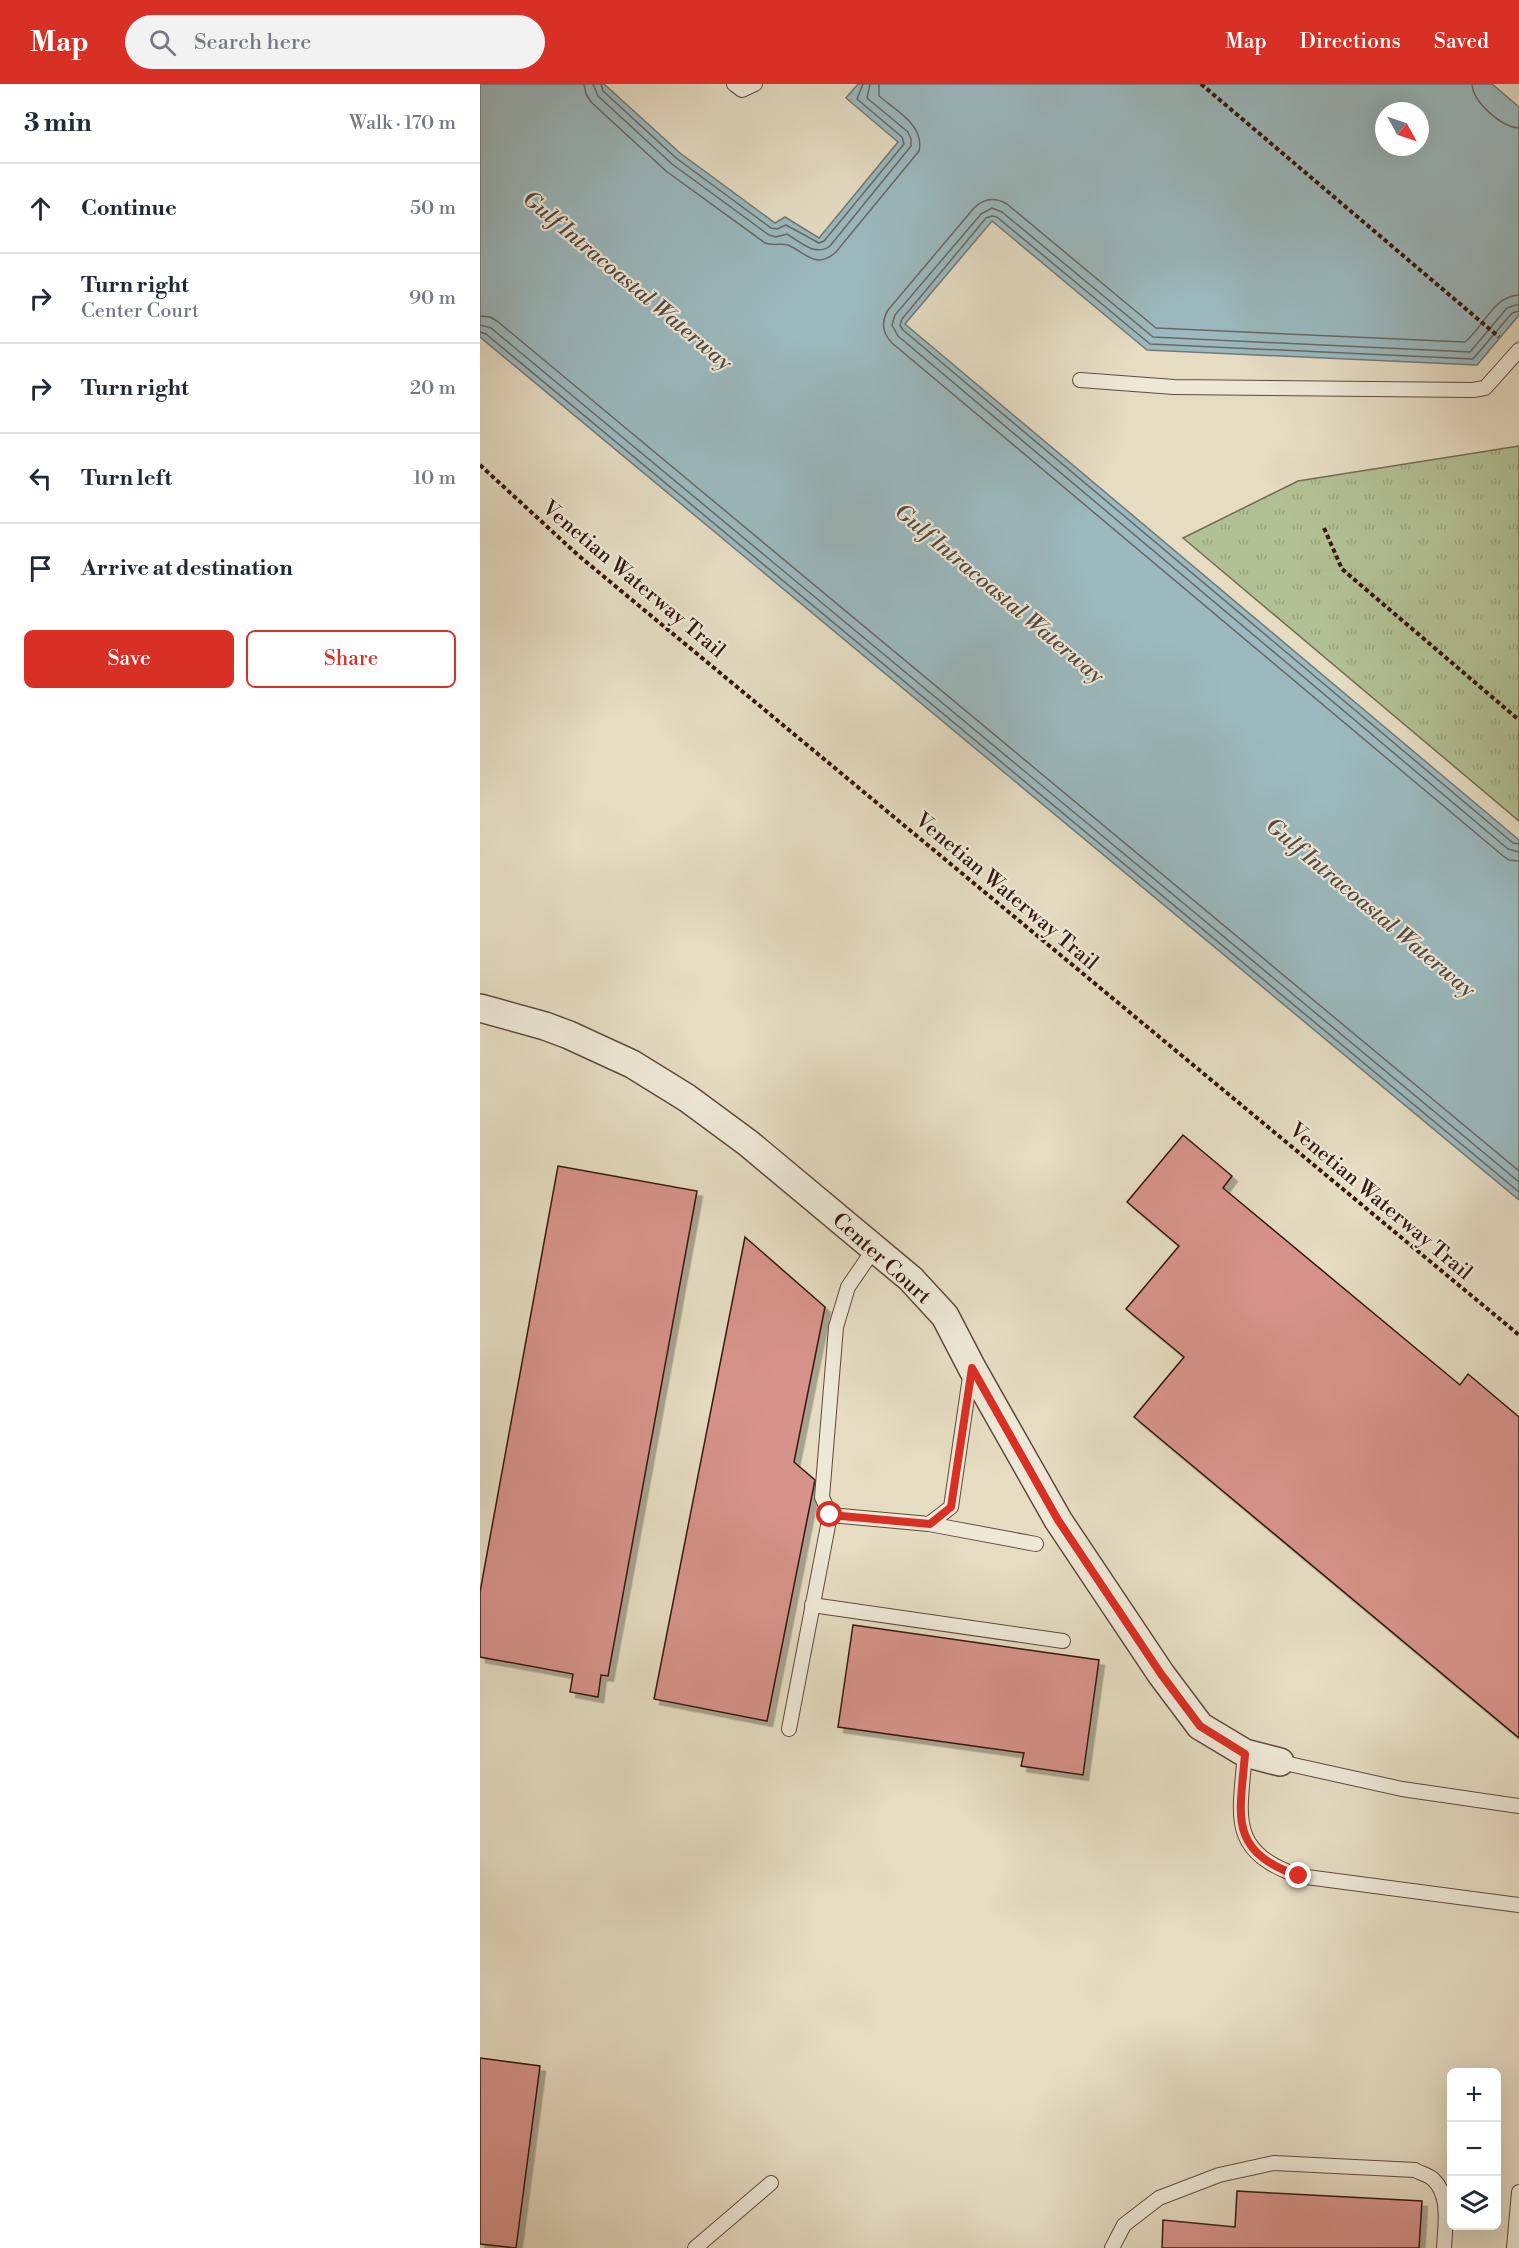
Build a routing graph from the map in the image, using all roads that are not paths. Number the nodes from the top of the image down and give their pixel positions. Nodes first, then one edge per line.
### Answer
1 (734, 84) edge
2 (755, 84) edge
3 (1519, 350) edge
4 (1080, 380) dead end
5 (480, 1008) edge
6 (874, 1249) junction
7 (972, 1368) junction
8 (830, 1515) junction
9 (930, 1524) junction
10 (1036, 1544) dead end
11 (812, 1605) junction
12 (1063, 1641) dead end
13 (789, 1729) dead end
14 (1245, 1754) junction
15 (1280, 1762) joint
16 (1519, 1806) edge
17 (1519, 1905) edge
18 (771, 2183) dead end
19 (1519, 2192) edge
20 (694, 2248) edge
21 (1112, 2248) edge
22 (1444, 2248) edge
23 (1514, 2248) edge

1 - 2 lane
3 - 4 lane
5 - 6 street, Center Court
6 - 7 street, Center Court
6 - 8 lane
7 - 9 lane
7 - 14 street, Center Court
8 - 9 lane
8 - 11 lane
9 - 10 lane
11 - 12 lane
11 - 13 lane
14 - 15 street, Center Court
14 - 17 lane
15 - 16 lane
18 - 20 lane
19 - 23 lane
21 - 22 lane

